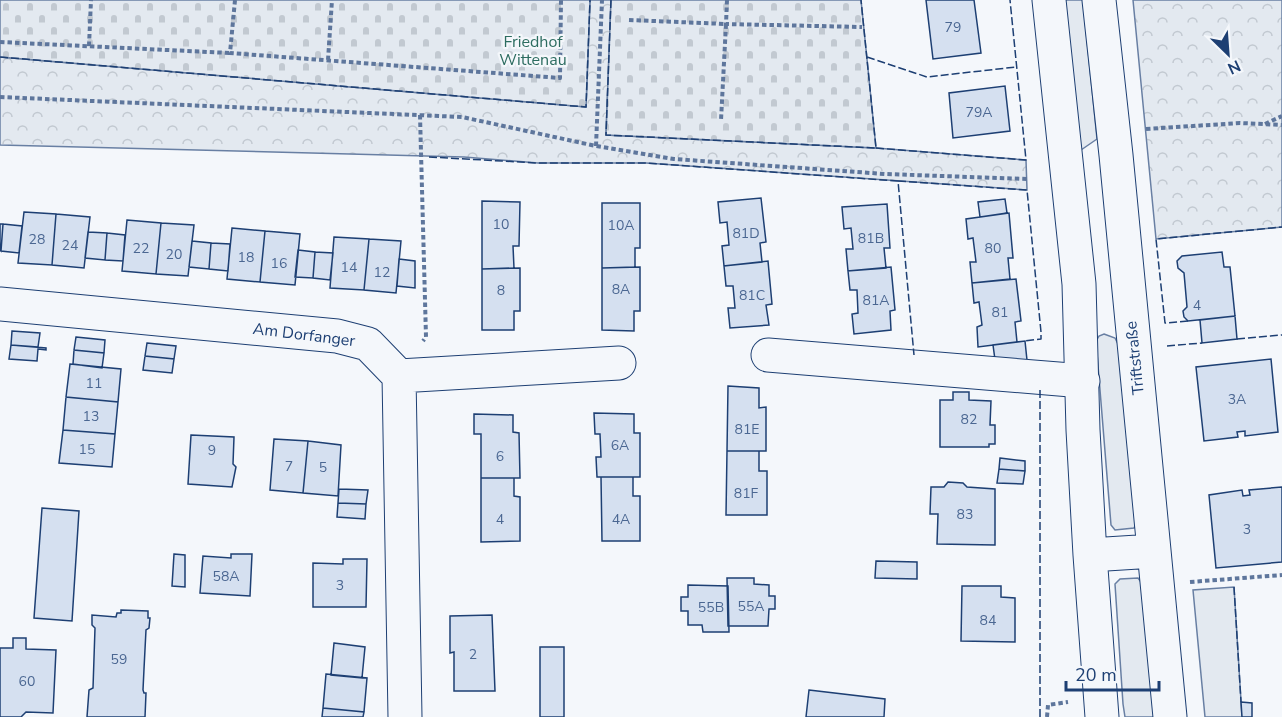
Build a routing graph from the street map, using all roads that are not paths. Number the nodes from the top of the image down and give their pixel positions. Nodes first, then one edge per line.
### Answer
1 (1049, 0) edge
2 (1099, 0) edge
3 (1127, 280) junction
4 (1079, 284) junction
5 (0, 304) edge
6 (768, 355) dead end
7 (619, 363) dead end
8 (399, 376) junction
9 (1083, 381) junction
10 (1154, 551) junction
11 (1090, 555) junction
12 (405, 717) edge
13 (1102, 717) edge
14 (1170, 717) edge

1 - 4 main road
2 - 3 main road, Triftstraße
3 - 4 main road
3 - 10 main road, Triftstraße
4 - 9 main road
5 - 8 main road, Am Dorfanger
6 - 9 main road
7 - 8 main road
8 - 12 main road
9 - 11 main road
10 - 11 main road
10 - 14 main road, Triftstraße
11 - 13 main road

